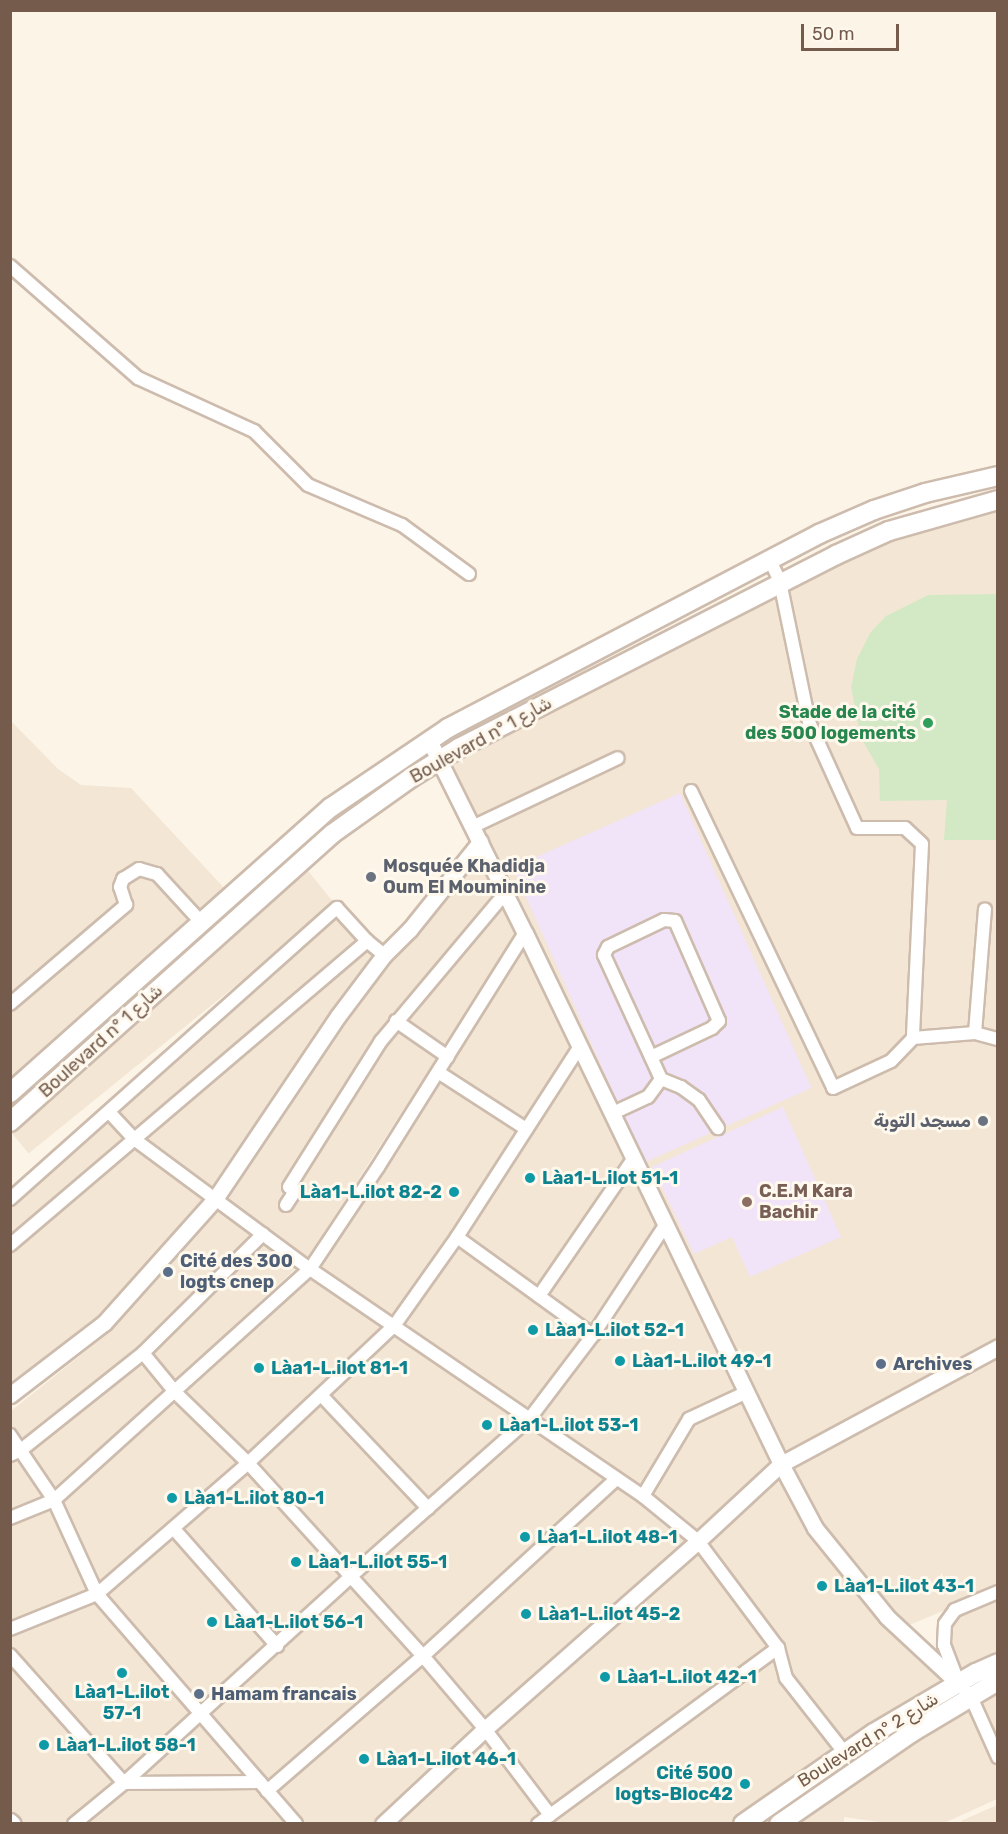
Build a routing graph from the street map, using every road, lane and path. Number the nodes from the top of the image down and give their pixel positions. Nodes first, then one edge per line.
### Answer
1 (10, 266) edge
2 (998, 476) edge
3 (998, 500) edge
4 (770, 558) junction
5 (470, 574) dead end
6 (780, 582) junction
7 (429, 740) junction
8 (618, 758) dead end
9 (439, 761) junction
10 (691, 791) dead end
11 (472, 827) junction
12 (480, 842) junction
13 (505, 893) junction
14 (985, 909) dead end
15 (201, 922) junction
16 (525, 933) junction
17 (367, 941) junction
18 (384, 955) junction
19 (10, 1004) edge
20 (396, 1021) junction
21 (975, 1033) junction
22 (913, 1038) junction
23 (998, 1039) edge
24 (580, 1046) junction
25 (448, 1057) junction
26 (651, 1057) junction
27 (438, 1072) junction
28 (661, 1079) junction
29 (10, 1093) edge
30 (109, 1112) junction
31 (613, 1113) junction
32 (10, 1122) edge
33 (718, 1128) dead end
34 (526, 1129) junction
35 (134, 1139) junction
36 (634, 1158) junction
37 (10, 1199) edge
38 (216, 1199) junction
39 (286, 1205) dead end
40 (666, 1224) junction
41 (263, 1234) junction
42 (457, 1237) junction
43 (10, 1245) edge
44 (310, 1269) junction
45 (539, 1296) junction
46 (394, 1326) junction
47 (593, 1335) junction
48 (998, 1347) edge
49 (142, 1353) junction
50 (175, 1392) junction
51 (747, 1392) junction
52 (10, 1395) edge
53 (321, 1395) junction
54 (530, 1418) junction
55 (10, 1435) edge
56 (16, 1453) edge
57 (248, 1463) junction
58 (781, 1464) junction
59 (616, 1479) junction
60 (643, 1496) junction
61 (54, 1500) junction
62 (428, 1508) junction
63 (10, 1518) edge
64 (174, 1529) junction
65 (698, 1542) junction
66 (350, 1577) junction
67 (998, 1592) edge
68 (97, 1594) junction
69 (10, 1629) edge
70 (276, 1646) junction
71 (778, 1647) junction
72 (10, 1655) edge
73 (423, 1656) junction
74 (998, 1664) edge
75 (998, 1681) edge
76 (965, 1691) junction
77 (200, 1716) junction
78 (485, 1729) junction
79 (844, 1752) junction
80 (998, 1757) edge
81 (124, 1783) junction
82 (263, 1786) junction
83 (550, 1815) junction
84 (74, 1824) edge
85 (296, 1824) edge
86 (383, 1824) edge
87 (538, 1824) edge
88 (743, 1824) edge
89 (779, 1824) edge

1 - 5 street
2 - 4 main road, Boulevard n° شارع 1
3 - 6 main road, Boulevard n° شارع 1
4 - 6 street
4 - 7 main road, Boulevard n° شارع 1
6 - 9 main road, Boulevard n° شارع 1
6 - 22 street
7 - 9 street
7 - 15 main road, Boulevard n° شارع 1
8 - 11 street
9 - 11 street
9 - 32 main road, Boulevard n° شارع 1
10 - 22 street
11 - 12 street
12 - 13 street
12 - 18 street
13 - 16 street
13 - 20 street
14 - 21 street
15 - 19 street
15 - 29 main road, Boulevard n° شارع 1
16 - 24 street
16 - 25 street
17 - 18 street
17 - 30 street
17 - 35 street
18 - 38 street
20 - 25 street
20 - 39 street
21 - 22 street
21 - 23 street
24 - 31 street
24 - 34 street
25 - 27 street
26 - 26 street
26 - 28 street
27 - 34 street
27 - 44 street
28 - 31 street
28 - 33 street
30 - 35 street
30 - 37 street
31 - 36 street
34 - 42 street
35 - 38 street
35 - 43 street
36 - 40 street
36 - 45 street
38 - 41 street
38 - 52 street
40 - 47 street
40 - 51 street
41 - 44 street
41 - 49 street
42 - 45 street
42 - 46 street
44 - 46 street
44 - 50 street
45 - 47 street
46 - 53 street
46 - 54 street
47 - 54 street
48 - 58 street
49 - 50 street
49 - 56 street
50 - 57 street
50 - 61 street
51 - 58 street
51 - 60 street
53 - 57 street
53 - 62 street
54 - 59 street
54 - 62 street
55 - 56 street
56 - 61 street
57 - 64 street
57 - 66 street
58 - 65 street
58 - 76 street
59 - 60 street
59 - 73 street
60 - 65 street
61 - 63 street
61 - 68 street
62 - 66 street
64 - 68 street
64 - 70 street
65 - 71 street
65 - 78 street
66 - 70 street
66 - 73 street
67 - 76 street
68 - 69 street
68 - 77 street
70 - 77 street
71 - 79 street
71 - 83 street
72 - 81 street
73 - 78 street
73 - 82 street
74 - 76 main road, Boulevard n° شارع 2
75 - 76 main road, Boulevard n° شارع 2
76 - 79 main road, Boulevard n° شارع 2
76 - 80 street
76 - 89 main road, Boulevard n° شارع 2
77 - 81 street
77 - 82 street
78 - 83 street
78 - 86 street
79 - 88 main road, Boulevard n° شارع 2
81 - 82 street
81 - 84 street
82 - 85 street
83 - 87 street

